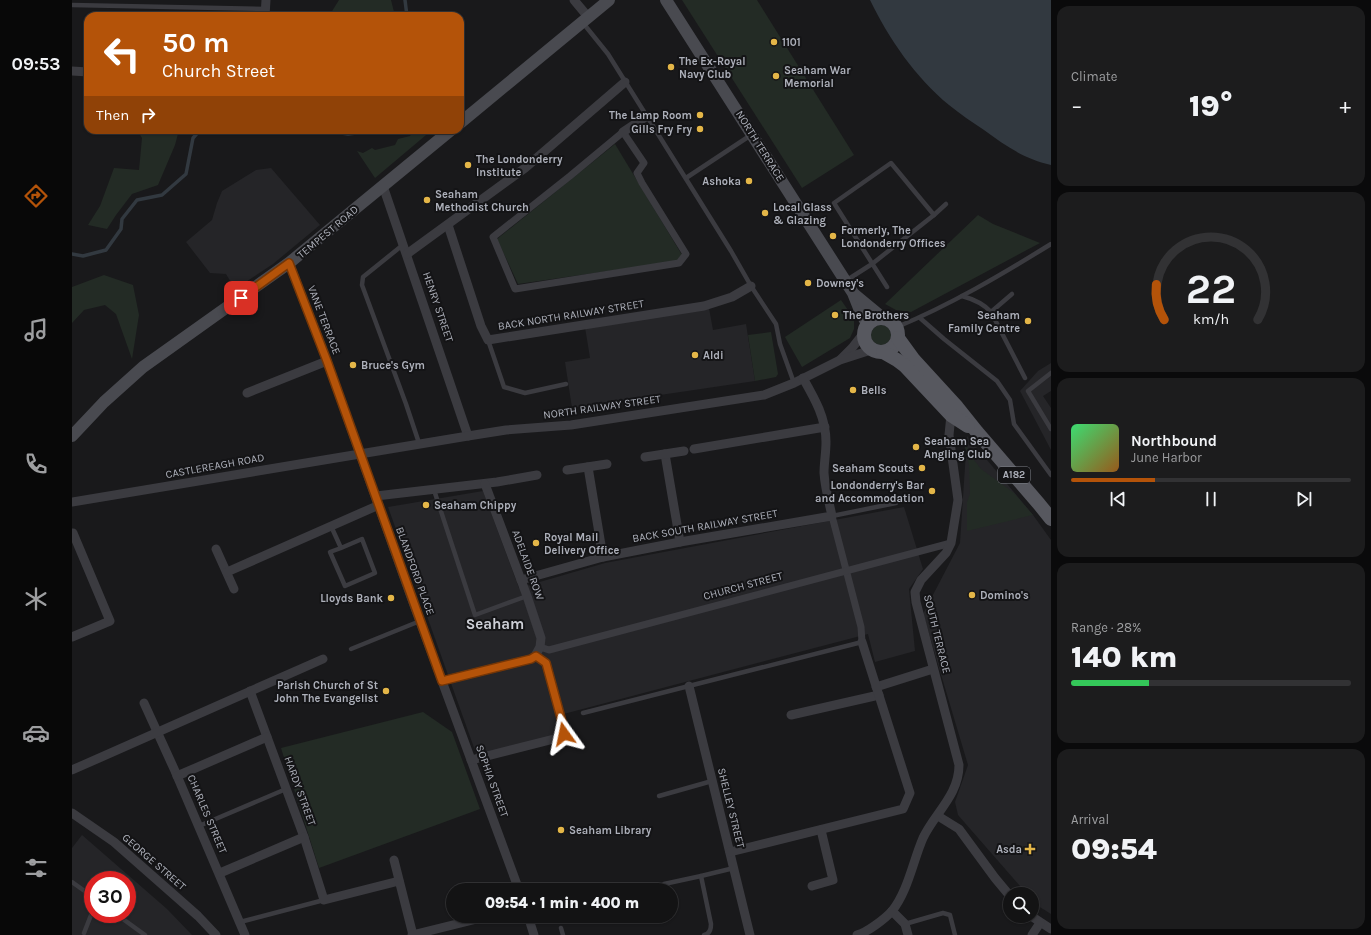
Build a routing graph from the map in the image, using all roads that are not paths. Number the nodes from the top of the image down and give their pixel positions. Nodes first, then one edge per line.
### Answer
1 (574, 0) edge
2 (609, 0) edge
3 (666, 0) edge
4 (72, 5) edge
5 (265, 8) edge
6 (586, 20) junction
7 (72, 71) edge
8 (84, 72) edge
9 (625, 82) junction
10 (647, 116) junction
11 (464, 120) edge
12 (623, 132) junction
13 (446, 134) edge
14 (753, 134) junction
15 (686, 178) junction
16 (383, 186) junction
17 (946, 204) dead end
18 (934, 215) junction
19 (448, 225) junction
20 (404, 244) junction
21 (1051, 244) edge
22 (408, 254) junction
23 (289, 263) junction
24 (872, 264) junction
25 (845, 282) junction
26 (751, 286) junction
27 (887, 287) dead end
28 (853, 293) junction
29 (1012, 294) dead end
30 (962, 296) junction
31 (991, 312) junction
32 (883, 318) junction
33 (920, 318) junction
34 (865, 329) junction
35 (897, 333) junction
36 (488, 340) junction
37 (877, 351) junction
38 (840, 360) junction
39 (327, 361) junction
40 (1051, 374) edge
41 (803, 378) junction
42 (1025, 378) dead end
43 (794, 383) junction
44 (566, 384) dead end
45 (247, 393) dead end
46 (950, 415) junction
47 (825, 427) junction
48 (1051, 429) edge
49 (976, 432) junction
50 (72, 436) edge
51 (468, 436) junction
52 (419, 443) junction
53 (361, 454) junction
54 (665, 454) junction
55 (645, 457) dead end
56 (608, 464) dead end
57 (588, 467) junction
58 (366, 469) joint
59 (567, 470) dead end
60 (537, 475) dead end
61 (1051, 475) edge
62 (485, 484) junction
63 (434, 490) junction
64 (377, 501) junction
65 (72, 502) edge
66 (896, 503) dead end
67 (832, 516) junction
68 (1051, 519) edge
69 (331, 526) junction
70 (73, 533) dead end
71 (680, 542) junction
72 (951, 543) junction
73 (341, 548) junction
74 (216, 549) dead end
75 (602, 557) junction
76 (846, 571) junction
77 (227, 572) junction
78 (521, 580) junction
79 (234, 590) dead end
80 (527, 596) junction
81 (420, 621) junction
82 (72, 637) edge
83 (862, 642) junction
84 (540, 647) junction
85 (351, 649) dead end
86 (536, 656) junction
87 (323, 659) dead end
88 (933, 669) junction
89 (442, 681) junction
90 (689, 686) junction
91 (250, 691) junction
92 (878, 691) junction
93 (144, 703) dead end
94 (583, 713) dead end
95 (791, 715) dead end
96 (158, 732) junction
97 (267, 737) junction
98 (471, 760) junction
99 (72, 770) edge
100 (177, 776) junction
101 (712, 781) junction
102 (286, 789) junction
103 (659, 796) dead end
104 (72, 813) edge
105 (938, 816) junction
106 (198, 826) junction
107 (821, 830) junction
108 (304, 837) junction
109 (730, 852) junction
110 (394, 860) dead end
111 (734, 868) junction
112 (220, 873) junction
113 (701, 876) junction
114 (399, 881) junction
115 (72, 882) edge
116 (516, 883) edge
117 (669, 883) edge
118 (812, 886) dead end
119 (1003, 888) edge
120 (84, 891) edge
121 (324, 900) junction
122 (892, 911) junction
123 (240, 922) junction
124 (88, 923) edge
125 (128, 923) edge
126 (460, 923) edge
127 (530, 923) edge
128 (1040, 923) joint
129 (905, 924) junction
130 (561, 928) dead end
131 (1051, 929) edge
132 (84, 933) dead end
133 (145, 935) edge
134 (216, 935) edge
135 (246, 935) edge
136 (413, 935) edge
137 (534, 935) edge
138 (563, 935) edge
139 (704, 935) edge
140 (750, 935) edge
141 (857, 935) edge
142 (908, 935) edge
143 (956, 935) edge
144 (1032, 935) edge

1 - 6 street
2 - 6 main road
3 - 14 main road, NORTH TERRACE
4 - 5 lane
6 - 9 lane
6 - 11 main road
7 - 8 street
9 - 10 lane
9 - 19 street
10 - 12 street
10 - 15 lane
12 - 12 street
13 - 16 main road, TEMPEST ROAD
14 - 15 lane
14 - 25 main road, NORTH TERRACE
15 - 26 lane
16 - 20 street, HENRY STREET
16 - 23 main road, TEMPEST ROAD
17 - 18 lane
18 - 24 lane
18 - 24 lane
19 - 22 street
19 - 36 street, BACK NORTH RAILWAY STREET
20 - 22 street, HENRY STREET
20 - 52 lane
21 - 30 lane
22 - 51 street, HENRY STREET
23 - 39 street, VANE TERRACE
23 - 50 main road, TEMPEST ROAD
24 - 25 lane
24 - 27 lane
25 - 28 main road, NORTH TERRACE
26 - 36 street, BACK NORTH RAILWAY STREET
26 - 43 lane
28 - 32 main road, NORTH TERRACE
28 - 34 main road, NORTH TERRACE
29 - 31 lane
30 - 31 lane
30 - 33 lane
31 - 42 lane
32 - 34 main road
32 - 35 main road
33 - 35 lane
33 - 61 lane
34 - 37 main road
34 - 38 street, NORTH RAILWAY STREET
35 - 37 main road
35 - 49 main road, A182
36 - 44 lane
37 - 38 street, NORTH RAILWAY STREET
37 - 46 main road, A182
38 - 41 street, NORTH RAILWAY STREET
39 - 45 street
39 - 53 street, VANE TERRACE
40 - 48 lane
41 - 43 street, NORTH RAILWAY STREET
41 - 47 street
43 - 51 street, NORTH RAILWAY STREET
46 - 49 main road, A182
46 - 72 street, SOUTH TERRACE
47 - 54 street
47 - 67 street
49 - 68 main road, A182
51 - 52 street, NORTH RAILWAY STREET
52 - 53 street, NORTH RAILWAY STREET
53 - 58 street, VANE TERRACE
53 - 65 street, CASTLEREAGH ROAD
54 - 55 street
54 - 71 street
56 - 57 street
57 - 59 street
57 - 75 street
58 - 64 street, BLANDFORD PLACE
60 - 62 street
62 - 63 street
62 - 78 street, ADELAIDE ROW
63 - 64 street
63 - 80 lane
64 - 69 street
64 - 81 street, BLANDFORD PLACE
66 - 67 lane, BACK SOUTH RAILWAY STREET
67 - 71 street, BACK SOUTH RAILWAY STREET
67 - 76 street
69 - 73 lane
69 - 77 street
70 - 82 street
71 - 75 street, BACK SOUTH RAILWAY STREET
72 - 76 street, CHURCH STREET
72 - 88 street, SOUTH TERRACE
73 - 73 lane
74 - 77 street
75 - 78 street, BACK SOUTH RAILWAY STREET
76 - 83 street
76 - 84 street, CHURCH STREET
77 - 79 street
78 - 80 street, ADELAIDE ROW
80 - 84 street, ADELAIDE ROW
81 - 85 lane
81 - 89 street, BLANDFORD PLACE
83 - 90 lane
83 - 92 street
84 - 86 street
86 - 89 street
86 - 98 street
87 - 91 street
88 - 92 street
88 - 105 street, SOUTH TERRACE
89 - 98 street, SOPHIA STREET
90 - 94 lane
90 - 101 street, SHELLEY STREET
91 - 96 street
91 - 97 street, HARDY STREET
92 - 95 street
92 - 107 street
93 - 96 street, CHARLES STREET
96 - 99 street
96 - 100 street, CHARLES STREET
97 - 100 street
97 - 102 street, HARDY STREET
98 - 116 street, SOPHIA STREET
100 - 106 street, CHARLES STREET
101 - 103 lane
101 - 109 street, SHELLEY STREET
102 - 106 lane
102 - 108 street, HARDY STREET
104 - 134 street, GEORGE STREET
105 - 119 street
105 - 122 street, SOUTH TERRACE
106 - 112 street, CHARLES STREET
107 - 109 street
107 - 118 street
108 - 112 street
108 - 121 street, HARDY STREET
109 - 111 street, SHELLEY STREET
110 - 114 street
111 - 113 lane
111 - 140 street, SHELLEY STREET
112 - 123 street, CHARLES STREET
113 - 117 lane
113 - 139 lane
114 - 121 street
114 - 136 street
115 - 120 lane
121 - 123 lane
122 - 129 street
122 - 141 street
123 - 135 street, CHARLES STREET
124 - 132 lane
125 - 133 lane
126 - 136 street
127 - 137 street
128 - 131 street
128 - 144 street
129 - 142 street
129 - 143 lane
130 - 138 lane

